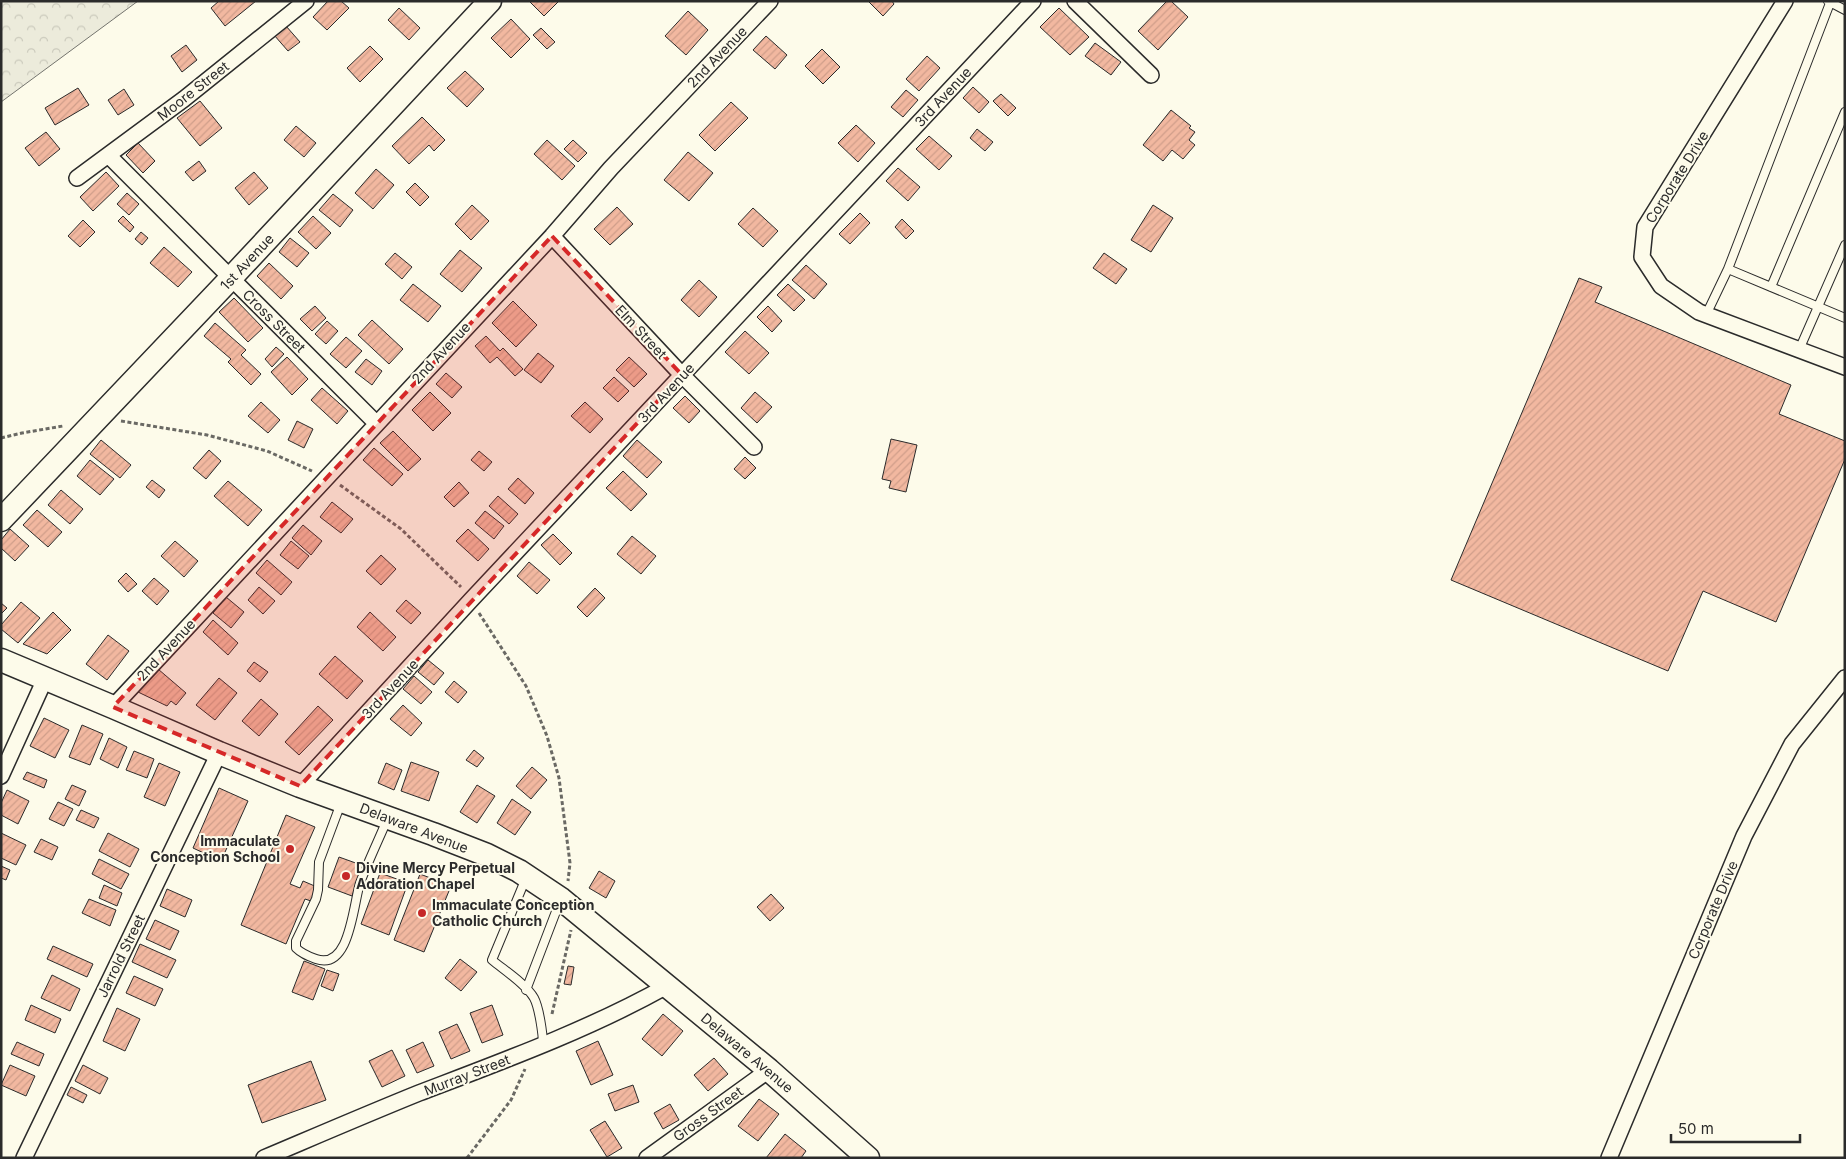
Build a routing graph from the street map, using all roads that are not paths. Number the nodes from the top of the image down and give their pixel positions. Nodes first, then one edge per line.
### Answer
1 (306, 1) edge
2 (490, 1) edge
3 (770, 1) edge
4 (1033, 1) edge
5 (1075, 1) edge
6 (1785, 1) edge
7 (1829, 2) edge
8 (1845, 10) edge
9 (1151, 75) dead end
10 (1845, 112) edge
11 (108, 155) junction
12 (77, 178) dead end
13 (552, 236) junction
14 (1845, 245) edge
15 (1728, 269) junction
16 (232, 278) junction
17 (1771, 287) junction
18 (1818, 307) junction
19 (1706, 315) junction
20 (1845, 318) edge
21 (1799, 350) junction
22 (1845, 367) edge
23 (682, 375) junction
24 (376, 423) junction
25 (754, 447) dead end
26 (1, 520) edge
27 (1, 660) edge
28 (1845, 678) edge
29 (45, 679) junction
30 (113, 706) junction
31 (219, 754) junction
32 (1, 776) edge
33 (300, 786) junction
34 (342, 801) junction
35 (388, 817) junction
36 (526, 876) junction
37 (564, 893) junction
38 (668, 986) junction
39 (526, 990) junction
40 (541, 1043) junction
41 (769, 1070) junction
42 (24, 1158) edge
43 (264, 1158) edge
44 (647, 1158) edge
45 (868, 1158) edge
46 (1609, 1158) edge

1 - 11 street, Moore Street
2 - 16 street, 1st Avenue
3 - 13 street, 2nd Avenue
4 - 23 street, 3rd Avenue
5 - 9 street
6 - 19 street, Corporate Drive
7 - 8 lane
7 - 15 lane
10 - 17 lane
11 - 12 street, Moore Street
11 - 16 street, Cross Street
13 - 23 street, Elm Street
13 - 24 street, 2nd Avenue
14 - 18 lane
15 - 17 lane
15 - 19 lane
16 - 24 street, Cross Street
16 - 26 street, 1st Avenue
17 - 18 lane
18 - 20 lane
18 - 21 lane
19 - 21 street, Corporate Drive
21 - 22 street, Corporate Drive
23 - 25 street, Elm Street
23 - 33 street, 3rd Avenue
24 - 30 street, 2nd Avenue
27 - 29 street, Delaware Avenue
28 - 46 street, Corporate Drive
29 - 30 street, Delaware Avenue
29 - 32 street
30 - 31 street, Delaware Avenue
31 - 33 street, Delaware Avenue
31 - 42 street, Jarrold Street
33 - 34 street, Delaware Avenue
34 - 35 street, Delaware Avenue
34 - 35 lane
35 - 36 street, Delaware Avenue
36 - 37 street, Delaware Avenue
36 - 39 lane
37 - 38 street, Delaware Avenue
37 - 39 lane
38 - 40 street, Murray Street
38 - 41 street, Delaware Avenue
39 - 40 lane
40 - 43 street, Murray Street
41 - 44 street, Gross Street
41 - 45 street, Delaware Avenue

